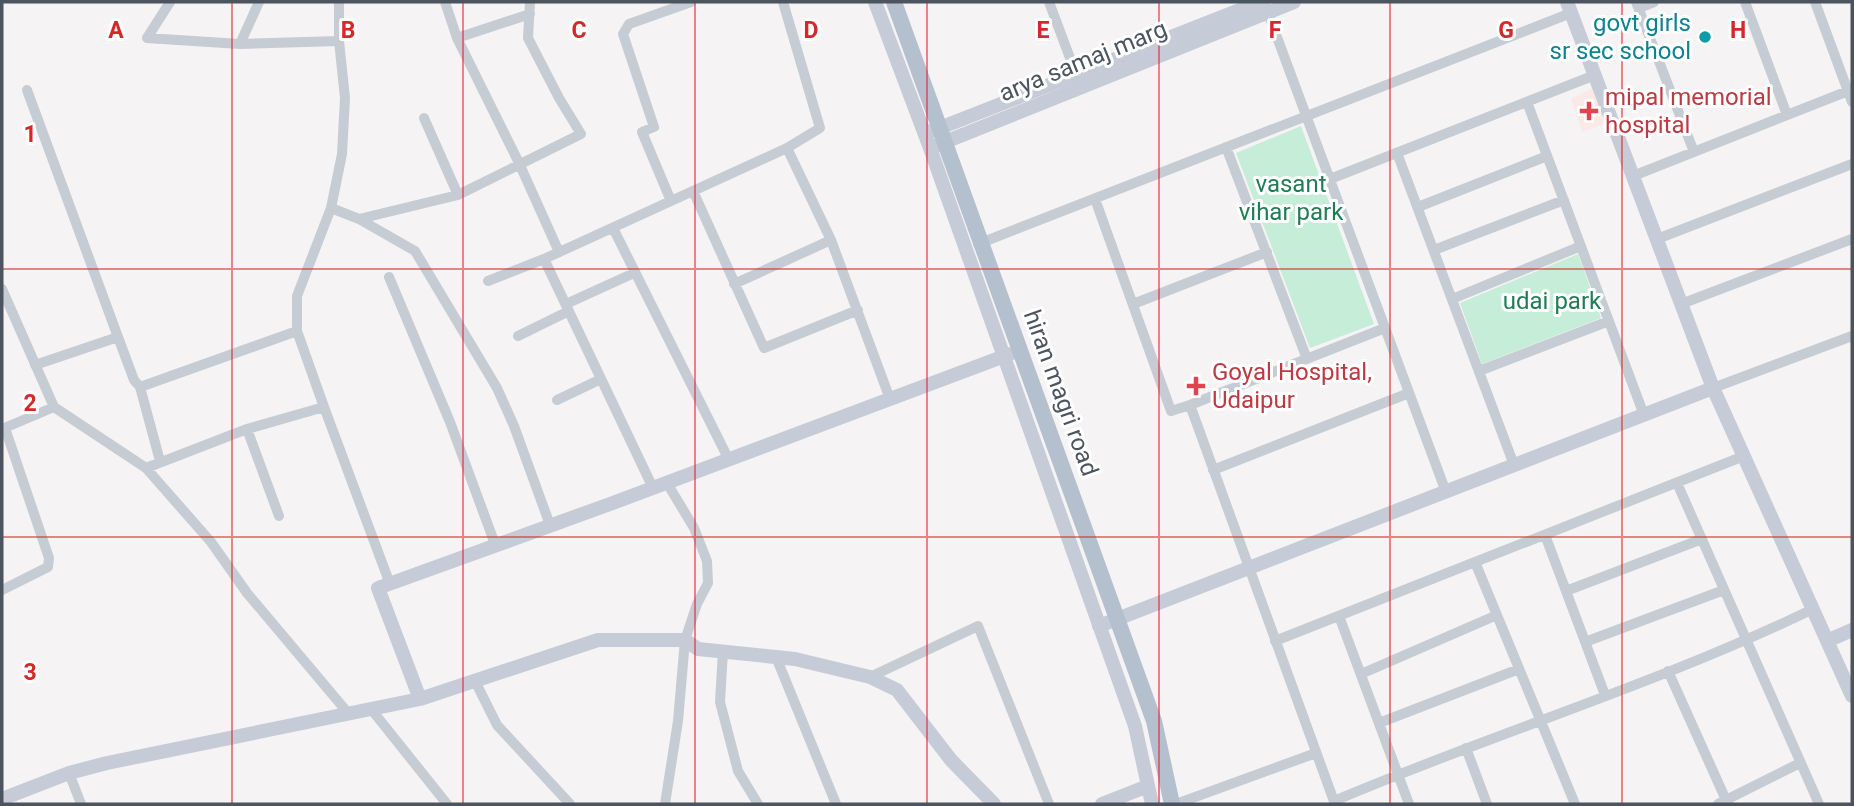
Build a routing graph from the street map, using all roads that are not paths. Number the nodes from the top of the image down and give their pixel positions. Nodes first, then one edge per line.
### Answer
1 (170, 2) edge
2 (259, 2) edge
3 (339, 2) edge
4 (445, 2) edge
5 (530, 2) edge
6 (691, 2) edge
7 (783, 2) edge
8 (875, 2) edge
9 (894, 2) edge
10 (1049, 2) edge
11 (1294, 2) edge
12 (1654, 2) edge
13 (1745, 2) edge
14 (1815, 2) edge
15 (1264, 5) edge
16 (1638, 5) edge
17 (1569, 7) edge
18 (530, 14) junction
19 (457, 38) junction
20 (339, 41) junction
21 (240, 44) junction
22 (1076, 74) junction
23 (1595, 75) junction
24 (27, 90) dead end
25 (1850, 96) edge
26 (1527, 102) junction
27 (1787, 115) junction
28 (1307, 116) junction
29 (424, 118) dead end
30 (924, 134) junction
31 (943, 135) junction
32 (1226, 147) junction
33 (787, 148) junction
34 (929, 148) junction
35 (1694, 152) junction
36 (1398, 153) junction
37 (1547, 156) junction
38 (519, 163) junction
39 (1852, 164) edge
40 (1633, 176) junction
41 (1330, 179) junction
42 (693, 191) junction
43 (458, 195) junction
44 (1095, 199) junction
45 (1563, 200) junction
46 (671, 201) junction
47 (1418, 207) junction
48 (331, 208) junction
49 (359, 219) junction
50 (612, 228) junction
51 (1657, 239) junction
52 (1852, 239) edge
53 (831, 240) junction
54 (982, 242) junction
55 (1581, 246) junction
56 (965, 249) junction
57 (1434, 250) junction
58 (559, 252) junction
59 (1267, 252) junction
60 (544, 259) junction
61 (634, 273) junction
62 (389, 277) dead end
63 (488, 281) dead end
64 (734, 284) junction
65 (2, 289) edge
66 (1452, 299) junction
67 (1133, 304) junction
68 (1681, 304) junction
69 (567, 307) junction
70 (858, 310) junction
71 (1609, 321) junction
72 (1385, 328) junction
73 (297, 331) junction
74 (517, 336) dead end
75 (1852, 336) edge
76 (118, 337) junction
77 (1021, 349) junction
78 (1003, 356) junction
79 (1307, 359) junction
80 (35, 365) junction
81 (1479, 371) junction
82 (601, 379) junction
83 (140, 387) junction
84 (1713, 388) junction
85 (1409, 393) junction
86 (890, 399) junction
87 (557, 400) dead end
88 (1190, 405) junction
89 (54, 407) junction
90 (324, 407) junction
91 (1644, 415) junction
92 (3, 429) edge
93 (247, 429) junction
94 (1744, 456) junction
95 (729, 460) junction
96 (160, 461) junction
97 (1514, 465) junction
98 (146, 468) junction
99 (1213, 470) junction
100 (1677, 482) junction
101 (660, 486) junction
102 (1446, 492) junction
103 (279, 516) dead end
104 (550, 525) junction
105 (1545, 535) junction
106 (1702, 540) junction
107 (495, 544) junction
108 (1475, 562) junction
109 (1248, 568) junction
110 (390, 583) junction
111 (2, 590) edge
112 (1724, 590) junction
113 (1566, 591) junction
114 (1813, 609) junction
115 (1497, 615) junction
116 (1339, 616) junction
117 (1117, 619) junction
118 (1099, 626) junction
119 (1852, 630) edge
120 (685, 640) junction
121 (1747, 641) junction
122 (1827, 641) junction
123 (1275, 642) junction
124 (1585, 642) junction
125 (723, 651) junction
126 (776, 657) junction
127 (1518, 668) junction
128 (1668, 671) junction
129 (1361, 674) junction
130 (870, 677) junction
131 (475, 681) junction
132 (1605, 695) junction
133 (1852, 696) edge
134 (420, 699) junction
135 (371, 709) junction
136 (348, 713) junction
137 (1540, 720) junction
138 (1379, 723) junction
139 (1466, 748) junction
140 (1316, 753) junction
141 (1800, 763) junction
142 (69, 773) junction
143 (1398, 774) junction
144 (1148, 786) junction
145 (2, 799) edge
146 (1722, 802) edge
147 (1335, 803) edge
148 (80, 804) edge
149 (447, 804) edge
150 (570, 804) edge
151 (665, 804) edge
152 (758, 804) edge
153 (836, 804) edge
154 (994, 804) edge
155 (1049, 804) edge
156 (1102, 804) edge
157 (1152, 804) edge
158 (1174, 804) edge
159 (1409, 804) edge
160 (1487, 804) edge
161 (1575, 804) edge
162 (1819, 804) edge

1 - 21 street
2 - 21 street
3 - 20 street
4 - 19 street
5 - 18 street
6 - 46 street
7 - 33 street
8 - 30 street
9 - 31 main road, hiran magri road
10 - 22 street
11 - 15 street, arya samaj marg
12 - 16 street
13 - 27 street
14 - 25 street
15 - 22 street
15 - 28 street
15 - 31 street, arya samaj marg
16 - 35 street
17 - 23 street
17 - 28 street
18 - 19 street
18 - 38 street
19 - 38 street
20 - 21 street
20 - 48 street
22 - 31 street
23 - 26 street
23 - 40 street
24 - 76 street
25 - 27 street
26 - 36 street
26 - 37 street
27 - 35 street
28 - 32 street
28 - 41 street
29 - 43 street
30 - 31 street
30 - 34 street
31 - 34 street, arya samaj marg
31 - 54 main road, hiran magri road
32 - 44 street
32 - 59 street
33 - 42 street
33 - 53 street
34 - 56 street
35 - 40 street
36 - 41 street
36 - 47 street
37 - 45 street
37 - 47 street
38 - 43 street
38 - 58 street
39 - 51 street
40 - 51 street
41 - 72 street
42 - 46 street
42 - 64 street
43 - 49 street
44 - 54 street
44 - 67 street
45 - 55 street
45 - 57 street
46 - 50 street
47 - 57 street
48 - 49 street
48 - 73 street
49 - 104 street
50 - 58 street
50 - 61 street
51 - 68 street
52 - 68 street
53 - 64 street
53 - 70 street
54 - 56 street
54 - 77 main road, hiran magri road
55 - 66 street
55 - 71 street
56 - 78 street
57 - 66 street
58 - 60 street
59 - 67 street
59 - 79 street
60 - 63 street
60 - 69 street
61 - 69 street
61 - 95 street
62 - 107 street
64 - 70 street
65 - 80 street
66 - 81 street
67 - 88 street
68 - 84 street
69 - 74 street
69 - 82 street
70 - 86 street
71 - 81 street
71 - 91 street
72 - 79 street
72 - 85 street
73 - 83 street
73 - 90 street
75 - 84 street
76 - 80 street
76 - 83 street
77 - 78 street
77 - 117 main road, hiran magri road
78 - 86 street
78 - 118 street
79 - 88 street
80 - 89 street
81 - 97 street
82 - 87 street
82 - 101 street
83 - 96 street
84 - 91 street
84 - 94 street
85 - 99 street
85 - 102 street
86 - 95 street
88 - 99 street
89 - 92 street
89 - 98 street
90 - 93 street
90 - 110 street
91 - 97 street
92 - 111 street
93 - 96 street
93 - 103 street
94 - 100 street
94 - 114 street
95 - 101 street
96 - 98 street
97 - 102 street
98 - 136 street
99 - 109 street
100 - 105 street
100 - 106 street
101 - 104 street
101 - 120 street
102 - 109 street
104 - 107 street
105 - 108 street
105 - 113 street
106 - 112 street
106 - 113 street
107 - 110 street
108 - 115 street
108 - 116 street
109 - 117 street
109 - 123 street
110 - 134 street
112 - 121 street
112 - 124 street
113 - 124 street
114 - 121 street
114 - 122 street
115 - 127 street
115 - 129 street
116 - 123 street
116 - 129 street
117 - 118 street
117 - 158 main road, hiran magri road
118 - 144 street
119 - 122 street
120 - 125 street
120 - 131 street
120 - 151 street
121 - 128 street
121 - 141 street
122 - 133 street
123 - 140 street
124 - 132 street
125 - 126 street
125 - 152 street
126 - 130 street
126 - 153 street
127 - 137 street
127 - 138 street
128 - 132 street
128 - 146 street
129 - 138 street
130 - 154 street
130 - 155 street
131 - 134 street
131 - 150 street
132 - 137 street
134 - 135 street
135 - 136 street
135 - 149 street
136 - 142 street
137 - 139 street
137 - 161 street
138 - 143 street
139 - 143 street
139 - 160 street
140 - 147 street
140 - 158 street
141 - 146 street
141 - 162 street
142 - 145 street
142 - 148 street
143 - 147 street
143 - 159 street
144 - 156 street
144 - 157 street

